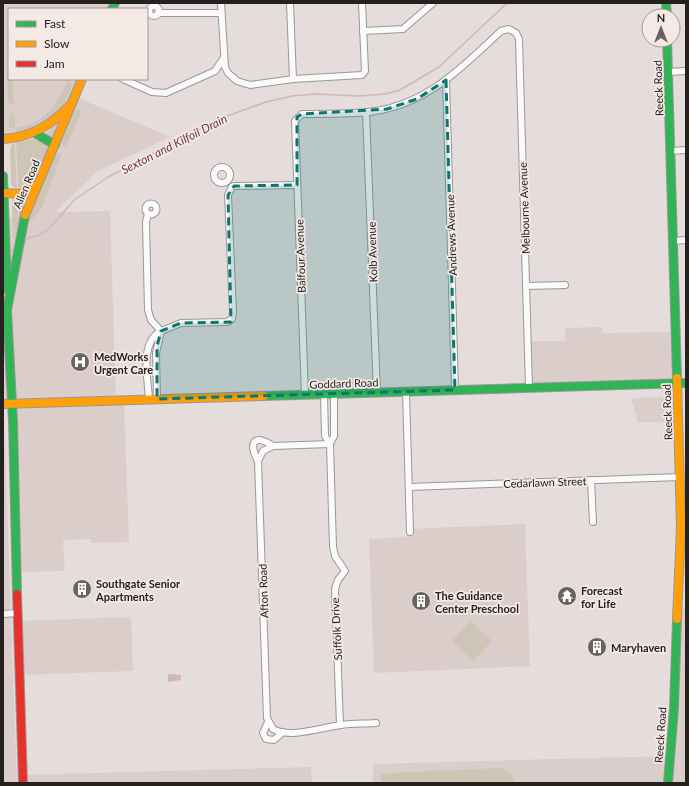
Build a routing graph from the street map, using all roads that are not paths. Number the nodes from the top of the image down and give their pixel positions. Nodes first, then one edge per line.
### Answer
1 (221, 3) edge
2 (290, 3) edge
3 (362, 3) edge
4 (433, 3) edge
5 (221, 12) junction
6 (158, 13) dead end
7 (363, 31) junction
8 (667, 48) edge
9 (223, 59) junction
10 (686, 71) edge
11 (668, 72) junction
12 (293, 79) junction
13 (82, 80) edge
14 (126, 80) edge
15 (446, 80) junction
16 (73, 102) junction
17 (366, 112) junction
18 (35, 133) junction
19 (3, 139) edge
20 (55, 145) junction
21 (686, 150) edge
22 (670, 151) junction
23 (3, 176) edge
24 (227, 181) dead end
25 (297, 185) junction
26 (36, 187) junction
27 (232, 187) junction
28 (4, 193) edge
29 (148, 214) dead end
30 (4, 219) edge
31 (686, 240) edge
32 (673, 241) junction
33 (565, 285) dead end
34 (526, 286) junction
35 (5, 310) edge
36 (161, 331) junction
37 (677, 384) junction
38 (686, 384) edge
39 (529, 388) junction
40 (455, 390) junction
41 (406, 392) junction
42 (377, 393) junction
43 (324, 394) junction
44 (334, 394) junction
45 (305, 395) junction
46 (153, 399) junction
47 (7, 404) edge
48 (330, 444) junction
49 (273, 446) junction
50 (258, 461) junction
51 (680, 476) junction
52 (591, 480) junction
53 (410, 487) junction
54 (593, 522) dead end
55 (410, 532) dead end
56 (18, 613) junction
57 (3, 614) edge
58 (268, 722) junction
59 (376, 723) dead end
60 (340, 725) junction
61 (282, 732) junction
62 (24, 783) edge
63 (668, 783) edge

1 - 5 street
2 - 12 street
3 - 7 street
4 - 7 street
5 - 6 street
5 - 9 street
7 - 12 street
8 - 11 main road, Reeck Road
9 - 12 street
9 - 14 street
10 - 11 street
11 - 22 main road, Reeck Road
13 - 16 main road, Allen Road
15 - 17 street
15 - 34 street, Melbourne Avenue
15 - 40 street, Andrews Avenue
16 - 18 main road, Allen Road
16 - 20 main road, Allen Road
17 - 25 street, Balfour Avenue
17 - 42 street, Kolb Avenue
18 - 19 main road, Allen Road
18 - 20 main road
20 - 26 main road, Allen Road
21 - 22 street
22 - 32 main road, Reeck Road
23 - 28 main road
24 - 27 street
25 - 27 street
25 - 45 street, Balfour Avenue
26 - 28 main road
26 - 35 main road, Allen Road
27 - 36 street
28 - 30 main road
29 - 36 street
30 - 35 main road
31 - 32 street
32 - 37 main road, Reeck Road
33 - 34 street
34 - 39 street, Melbourne Avenue
35 - 47 main road, Allen Road
36 - 46 street
37 - 38 main road, Goddard Road
37 - 39 main road, Goddard Road
37 - 51 main road, Reeck Road
39 - 40 main road, Goddard Road
40 - 41 main road, Goddard Road
41 - 42 main road, Goddard Road
41 - 53 street
42 - 44 main road, Goddard Road
43 - 44 main road, Goddard Road
43 - 45 main road, Goddard Road
43 - 48 street, Suffolk Drive
44 - 48 street, Suffolk Drive
45 - 46 main road, Goddard Road
46 - 47 main road, Goddard Road
47 - 56 main road, Allen Road
48 - 49 street
48 - 60 street, Suffolk Drive
49 - 50 street, Afton Road
49 - 50 street, Afton Road
50 - 58 street, Afton Road
51 - 52 street, Cedarlawn Street
51 - 63 main road, Reeck Road
52 - 53 street, Cedarlawn Street
52 - 54 street
53 - 55 street
56 - 57 street
56 - 62 main road, Allen Road
58 - 61 street
58 - 61 street, Afton Road
59 - 60 street
60 - 61 street

